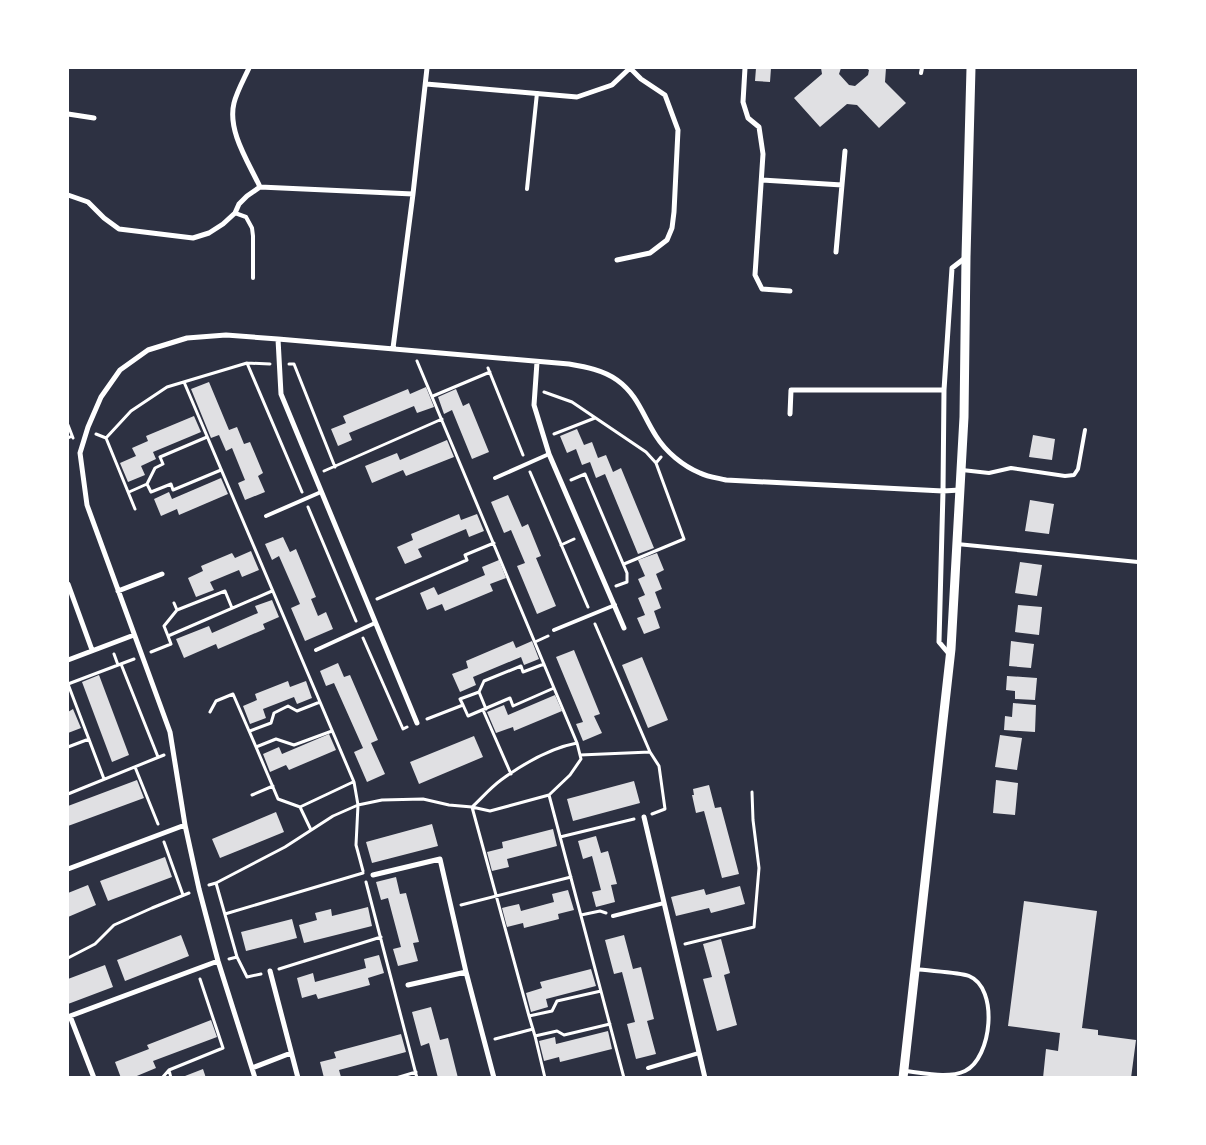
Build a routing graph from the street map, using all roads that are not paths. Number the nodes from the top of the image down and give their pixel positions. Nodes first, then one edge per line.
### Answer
1 (249, 68) edge
2 (427, 68) edge
3 (630, 68) edge
4 (746, 68) edge
5 (922, 68) edge
6 (971, 68) edge
7 (921, 73) dead end
8 (426, 84) junction
9 (537, 93) junction
10 (68, 114) edge
11 (94, 118) dead end
12 (845, 151) dead end
13 (762, 180) junction
14 (842, 185) junction
15 (260, 187) junction
16 (527, 189) dead end
17 (413, 194) junction
18 (68, 195) edge
19 (235, 213) junction
20 (836, 252) dead end
21 (966, 257) junction
22 (616, 260) dead end
23 (253, 278) dead end
24 (790, 291) dead end
25 (278, 338) junction
26 (393, 348) junction
27 (537, 362) junction
28 (944, 390) junction
29 (790, 414) dead end
30 (1085, 430) dead end
31 (549, 454) junction
32 (962, 470) junction
33 (495, 478) dead end
34 (961, 490) junction
35 (943, 491) junction
36 (321, 492) junction
37 (266, 516) dead end
38 (957, 544) junction
39 (1138, 562) edge
40 (162, 574) dead end
41 (68, 584) edge
42 (118, 591) junction
43 (615, 605) junction
44 (375, 623) junction
45 (624, 628) dead end
46 (554, 630) dead end
47 (134, 635) junction
48 (92, 650) junction
49 (316, 650) dead end
50 (950, 655) junction
51 (68, 660) edge
52 (417, 724) road end
53 (644, 816) road end
54 (185, 825) junction
55 (68, 869) edge
56 (373, 875) dead end
57 (664, 903) junction
58 (613, 916) road end
59 (218, 961) junction
60 (916, 969) junction
61 (270, 971) road end
62 (466, 972) junction
63 (408, 985) dead end
64 (291, 1053) junction
65 (699, 1053) junction
66 (252, 1068) junction
67 (648, 1068) dead end
68 (903, 1074) edge
69 (94, 1078) edge
70 (255, 1078) edge
71 (298, 1078) edge
72 (494, 1078) edge
73 (705, 1078) edge

1 - 15 street
2 - 8 street
3 - 9 street
3 - 22 street
4 - 13 street
5 - 7 lane
6 - 21 street
8 - 9 street
8 - 17 street
9 - 16 lane
10 - 11 street
12 - 14 street
13 - 14 street
13 - 24 street
14 - 20 street
15 - 17 street
15 - 19 street
17 - 26 street
18 - 19 street
19 - 23 lane
21 - 28 street
21 - 32 street
25 - 26 street
25 - 36 street
25 - 42 street
26 - 27 street
27 - 31 street
27 - 35 street
28 - 29 street
28 - 35 street
30 - 32 lane
31 - 33 lane
31 - 43 street
32 - 34 street
34 - 35 street
34 - 38 street
35 - 50 street
36 - 37 lane
36 - 44 street
38 - 39 lane
38 - 50 street
40 - 42 street
41 - 48 street
42 - 47 street
43 - 45 street
43 - 46 lane
44 - 49 lane
44 - 52 street
47 - 48 street
47 - 54 street
48 - 51 street
50 - 60 street
53 - 57 street
54 - 55 street
54 - 59 street
56 - 62 street
57 - 58 lane
57 - 65 street
59 - 66 street
59 - 69 street
60 - 68 street
60 - 68 lane
61 - 64 street
62 - 63 street
62 - 72 street
64 - 66 street
64 - 71 street
65 - 67 lane
65 - 73 street
66 - 70 street

